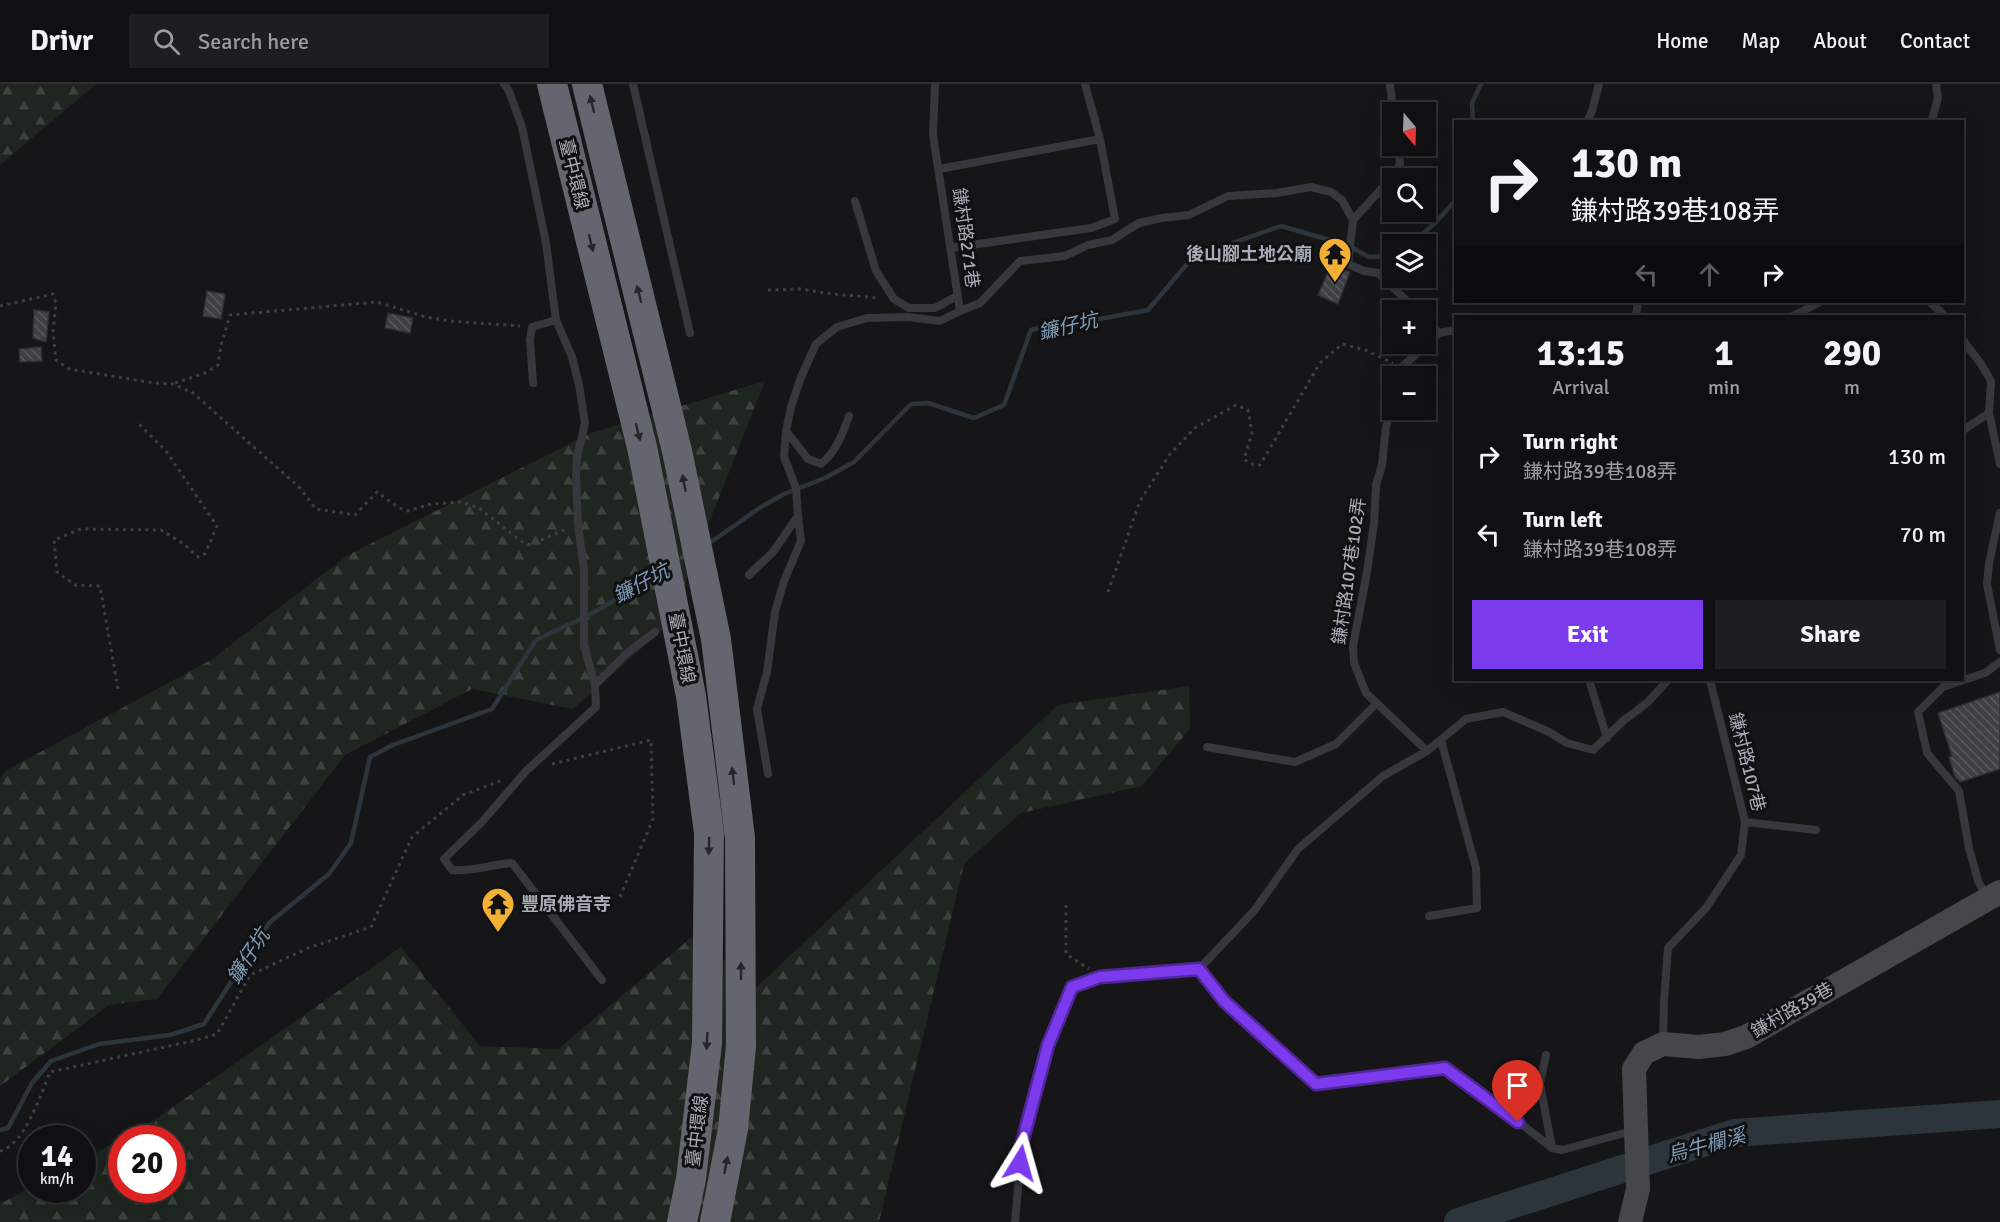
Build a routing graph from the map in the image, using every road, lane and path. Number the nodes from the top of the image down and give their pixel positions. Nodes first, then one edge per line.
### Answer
1 (504, 84) edge
2 (552, 84) edge
3 (588, 84) edge
4 (633, 84) edge
5 (935, 84) edge
6 (1085, 84) edge
7 (1390, 84) edge
8 (1599, 84) edge
9 (1936, 84) edge
10 (1392, 102) edge
11 (1588, 120) edge
12 (1931, 120) edge
13 (1100, 139) junction
14 (1399, 156) edge
15 (939, 169) junction
16 (855, 201) dead end
17 (1353, 220) junction
18 (950, 248) junction
19 (768, 290) dead end
20 (957, 296) junction
21 (894, 299) junction
22 (1406, 300) edge
23 (1818, 303) edge
24 (1931, 303) edge
25 (0, 306) edge
26 (960, 311) junction
27 (1795, 315) edge
28 (1944, 315) edge
29 (556, 320) junction
30 (532, 327) junction
31 (1436, 330) edge
32 (1454, 330) edge
33 (690, 333) dead end
34 (1439, 333) junction
35 (1964, 342) edge
36 (1391, 366) edge
37 (1407, 366) edge
38 (2000, 377) edge
39 (1991, 381) junction
40 (533, 383) dead end
41 (173, 384) junction
42 (1989, 413) junction
43 (849, 416) dead end
44 (1388, 420) edge
45 (139, 424) dead end
46 (1964, 430) edge
47 (786, 431) junction
48 (2000, 464) edge
49 (2000, 513) edge
50 (798, 516) junction
51 (578, 524) junction
52 (749, 575) dead end
53 (1108, 592) dead end
54 (655, 632) dead end
55 (2000, 650) edge
56 (2000, 662) edge
57 (1964, 680) edge
58 (1589, 681) edge
59 (1667, 681) edge
60 (1710, 681) edge
61 (1960, 681) edge
62 (595, 685) junction
63 (118, 689) dead end
64 (1377, 703) junction
65 (1607, 738) junction
66 (1441, 740) junction
67 (1208, 747) dead end
68 (1427, 751) junction
69 (526, 771) junction
70 (768, 774) dead end
71 (1745, 822) junction
72 (1816, 830) dead end
73 (1994, 895) edge
74 (620, 897) dead end
75 (1066, 905) dead end
76 (1430, 916) dead end
77 (1199, 969) junction
78 (1100, 977) junction
79 (602, 980) dead end
80 (1663, 1044) junction
81 (1546, 1055) dead end
82 (1636, 1140) junction
83 (1552, 1148) junction
84 (0, 1151) edge
85 (682, 1222) edge
86 (715, 1222) edge
87 (1015, 1222) edge
88 (1630, 1222) edge

1 - 29 lane
2 -> 85 highway, 臺中環線
86 -> 3 highway, 臺中環線
4 - 33 lane
5 - 15 lane, 鎌村路271巷
6 - 13 lane
7 - 10 lane
8 - 11 lane
9 - 12 lane
13 - 15 lane
13 - 18 lane
14 - 17 lane
15 - 18 lane, 鎌村路271巷
16 - 21 lane
17 - 22 lane
17 - 26 lane
18 - 20 lane, 鎌村路271巷
19 - 21 path
20 - 21 lane
20 - 26 lane, 鎌村路271巷
23 - 27 lane
24 - 28 lane
25 - 41 path
26 - 47 lane, 鎌村路271巷
29 - 30 lane
29 - 51 lane
30 - 40 lane
30 - 41 path
31 - 34 lane
32 - 34 lane
34 - 37 lane
35 - 39 lane
36 - 53 path
38 - 39 lane
39 - 42 lane
41 - 51 path
42 - 46 lane
42 - 48 lane
43 - 47 lane
44 - 64 lane, 鎌村路107巷102弄
45 - 63 path
47 - 50 lane, 鎌村路271巷
49 - 55 lane
50 - 52 lane
50 - 70 lane, 鎌村路271巷
51 - 62 lane
54 - 62 lane
56 - 57 lane
58 - 65 lane
59 - 65 lane
60 - 71 lane, 鎌村路107巷
61 - 73 lane
62 - 69 lane
64 - 67 lane
64 - 68 lane, 鎌村路107巷102弄
65 - 66 lane
66 - 68 lane
66 - 76 lane
68 - 77 lane
69 - 74 path
69 - 79 lane
69 - 84 path
71 - 72 lane
71 - 80 lane, 鎌村路107巷
73 - 80 street, 鎌村路39巷
75 - 78 path
77 - 78 lane
77 - 83 lane
78 - 87 lane
80 - 82 street
81 - 83 lane
82 - 83 lane
82 - 88 street

